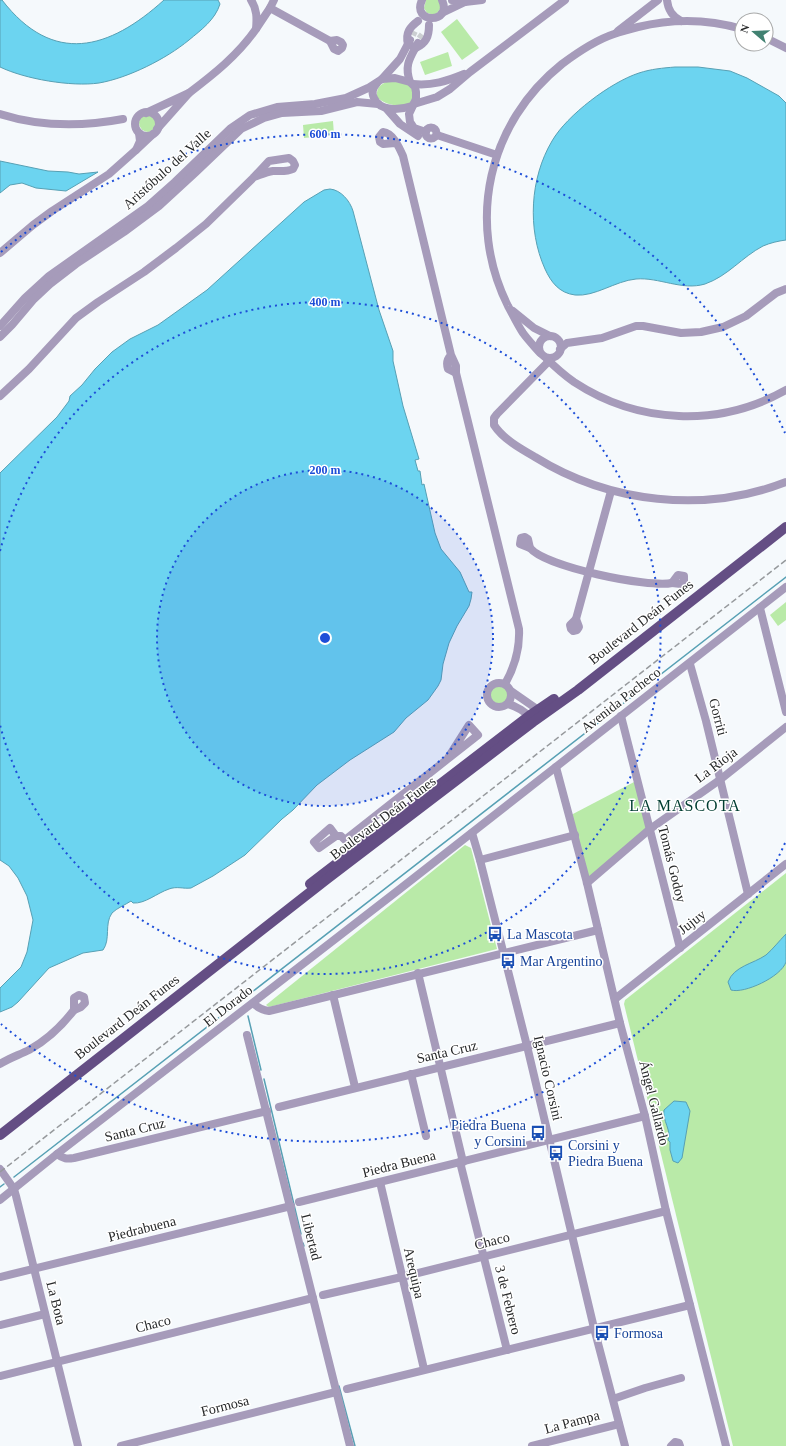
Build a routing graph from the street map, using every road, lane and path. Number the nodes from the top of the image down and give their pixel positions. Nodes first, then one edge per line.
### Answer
1 (251, 0) edge
2 (274, 0) edge
3 (442, 0) edge
4 (452, 0) edge
5 (482, 0) edge
6 (564, 0) edge
7 (421, 1) edge
8 (465, 2) junction
9 (654, 3) edge
10 (668, 5) edge
11 (270, 8) junction
12 (442, 13) junction
13 (420, 17) junction
14 (681, 21) junction
15 (432, 22) junction
16 (660, 23) junction
17 (734, 27) edge
18 (256, 28) junction
19 (614, 34) junction
20 (330, 41) dead end
21 (774, 42) edge
22 (408, 44) junction
23 (416, 48) junction
24 (786, 48) edge
25 (470, 72) junction
26 (379, 81) junction
27 (412, 83) junction
28 (189, 93) junction
29 (378, 104) junction
30 (413, 105) junction
31 (386, 108) junction
32 (0, 114) edge
33 (143, 114) junction
34 (123, 119) junction
35 (135, 124) junction
36 (406, 124) junction
37 (156, 131) junction
38 (139, 133) junction
39 (395, 142) dead end
40 (136, 150) junction
41 (497, 155) junction
42 (254, 177) dead end
43 (0, 254) edge
44 (786, 289) edge
45 (509, 308) junction
46 (0, 326) edge
47 (0, 337) edge
48 (553, 337) junction
49 (573, 342) junction
50 (559, 352) junction
51 (545, 357) junction
52 (560, 371) junction
53 (786, 390) edge
54 (0, 396) edge
55 (786, 482) edge
56 (611, 491) junction
57 (786, 520) edge
58 (786, 527) edge
59 (530, 548) dead end
60 (589, 572) junction
61 (672, 583) dead end
62 (786, 587) edge
63 (760, 608) junction
64 (576, 619) dead end
65 (690, 664) junction
66 (508, 687) junction
67 (508, 704) junction
68 (786, 712) edge
69 (535, 716) junction
70 (622, 716) junction
71 (786, 727) edge
72 (448, 758) dead end
73 (556, 767) junction
74 (721, 779) junction
75 (650, 829) junction
76 (472, 833) junction
77 (575, 835) junction
78 (336, 836) dead end
79 (345, 840) junction
80 (352, 851) junction
81 (480, 860) junction
82 (786, 864) edge
83 (587, 883) junction
84 (748, 894) junction
85 (598, 930) junction
86 (680, 948) junction
87 (502, 953) junction
88 (418, 973) junction
89 (333, 995) junction
90 (615, 1000) junction
91 (253, 1003) junction
92 (74, 1010) dead end
93 (620, 1023) junction
94 (247, 1035) dead end
95 (527, 1046) junction
96 (0, 1064) edge
97 (440, 1067) junction
98 (412, 1074) junction
99 (356, 1087) junction
100 (280, 1107) dead end
101 (266, 1111) junction
102 (644, 1116) junction
103 (0, 1126) edge
104 (0, 1135) edge
105 (426, 1136) dead end
106 (549, 1140) junction
107 (57, 1154) junction
108 (462, 1162) junction
109 (0, 1169) edge
110 (380, 1182) junction
111 (14, 1189) junction
112 (0, 1200) edge
113 (299, 1202) dead end
114 (291, 1206) junction
115 (666, 1211) junction
116 (572, 1235) junction
117 (483, 1256) junction
118 (34, 1268) junction
119 (0, 1276) edge
120 (402, 1277) junction
121 (323, 1295) dead end
122 (313, 1298) junction
123 (690, 1305) junction
124 (45, 1314) junction
125 (0, 1326) edge
126 (594, 1328) junction
127 (507, 1350) junction
128 (56, 1362) junction
129 (424, 1369) junction
130 (0, 1376) edge
131 (681, 1378) dead end
132 (347, 1389) dead end
133 (336, 1392) junction
134 (613, 1398) junction
135 (619, 1424) junction
136 (78, 1446) edge
137 (121, 1446) edge
138 (350, 1446) edge
139 (532, 1446) edge
140 (624, 1446) edge
141 (671, 1446) edge
142 (680, 1446) edge
143 (726, 1446) edge

1 - 18 street
2 - 11 street
3 - 12 street
4 - 8 street
5 - 8 street
6 - 25 street
7 - 13 street
8 - 12 street
9 - 10 street
9 - 16 street
9 - 19 street
10 - 14 street
10 - 16 street
11 - 18 street
11 - 20 street
12 - 15 street
13 - 15 street
13 - 22 street
13 - 22 street
14 - 16 street
14 - 17 street
15 - 23 street
15 - 23 street
16 - 19 street
18 - 28 street
19 - 41 street
21 - 24 street
22 - 23 street
22 - 26 street, Aristóbulo del Valle
23 - 27 street
25 - 27 street
25 - 30 street
26 - 27 street
26 - 29 street
26 - 46 street, Aristóbulo del Valle
27 - 30 street
28 - 33 street
28 - 37 street
29 - 31 street
29 - 47 street, Aristóbulo del Valle
30 - 31 street
30 - 36 street
31 - 36 street
32 - 34 street
33 - 34 street
33 - 35 street
33 - 37 street
34 - 35 street
35 - 38 street
36 - 41 street
37 - 38 street
37 - 40 street
38 - 40 street
39 - 66 street
40 - 43 street
41 - 45 street
42 - 54 street
44 - 49 street
45 - 48 street
45 - 51 street
48 - 49 street
48 - 50 street
48 - 51 street
49 - 50 street
50 - 51 street
50 - 52 street
51 - 52 street
51 - 56 street
52 - 53 street
55 - 56 street
56 - 60 street
57 - 69 main road, Boulevard Deán Funes
58 - 69 main road, Boulevard Deán Funes
59 - 60 street
60 - 61 street
60 - 64 street
62 - 63 street, Avenida Pacheco
63 - 65 street, Avenida Pacheco
63 - 68 street
65 - 70 street, Avenida Pacheco
65 - 74 street, Gorriti
66 - 67 street
66 - 67 street
66 - 69 street
67 - 69 street
69 - 80 main road, Boulevard Deán Funes
69 - 104 main road, Boulevard Deán Funes
70 - 73 street, Avenida Pacheco
70 - 75 street, Tomás Godoy
71 - 74 street, La Rioja
72 - 79 street
73 - 76 street, Avenida Pacheco
73 - 77 street, Ángel Gallardo
74 - 75 street, La Rioja
74 - 84 street, Gorriti
75 - 83 street, La Rioja
75 - 86 street, Tomás Godoy
76 - 81 street, Ignacio Corsini
76 - 91 street, El Dorado
77 - 81 street
77 - 83 street, Ángel Gallardo
78 - 79 street
79 - 80 street
80 - 103 main road, Boulevard Deán Funes
81 - 87 street, Ignacio Corsini
82 - 84 street, Jujuy
83 - 85 street, Ángel Gallardo
84 - 86 street, Jujuy
85 - 87 street
85 - 90 street, Ángel Gallardo
86 - 90 street, Jujuy
87 - 88 street
87 - 95 street, Ignacio Corsini
88 - 89 street
88 - 97 street, 3 de Febrero
89 - 91 street
89 - 99 street
90 - 93 street, Ángel Gallardo
91 - 107 street, El Dorado
92 - 96 street
93 - 95 street, Santa Cruz
93 - 102 street, Ángel Gallardo
94 - 101 street, Libertad
95 - 97 street, Santa Cruz
95 - 106 street, Ignacio Corsini
97 - 98 street, Santa Cruz
97 - 108 street, 3 de Febrero
98 - 99 street, Santa Cruz
98 - 105 street
99 - 100 street, Santa Cruz
101 - 107 street, Santa Cruz
101 - 114 street, Libertad
102 - 106 street, Piedra Buena
102 - 115 street, Ángel Gallardo
106 - 108 street, Piedra Buena
106 - 116 street, Ignacio Corsini
107 - 111 street, El Dorado
108 - 110 street, Piedra Buena
108 - 117 street, 3 de Febrero
109 - 111 street, La Bota
110 - 113 street, Piedra Buena
110 - 120 street, Arequipa
111 - 112 street, El Dorado
111 - 118 street, La Bota
114 - 118 street, Piedrabuena
114 - 122 street, Libertad
115 - 116 street, Chaco
115 - 123 street, Ángel Gallardo
116 - 117 street, Chaco
116 - 126 street, Ignacio Corsini
117 - 120 street, Chaco
117 - 127 street, 3 de Febrero
118 - 119 street, Piedrabuena
118 - 124 street, La Bota
120 - 121 street, Chaco
120 - 129 street, Arequipa
122 - 128 street, Chaco
122 - 133 street, Libertad
123 - 126 street
123 - 143 street, Ángel Gallardo
124 - 125 street
124 - 128 street, La Bota
126 - 127 street
126 - 134 street, Ignacio Corsini
127 - 129 street
128 - 130 street, Chaco
128 - 136 street, La Bota
129 - 132 street
131 - 134 street
133 - 137 street, Formosa
133 - 138 street, Libertad
134 - 135 street, Ignacio Corsini
135 - 139 street, La Pampa
135 - 140 street, Ignacio Corsini
141 - 142 street

